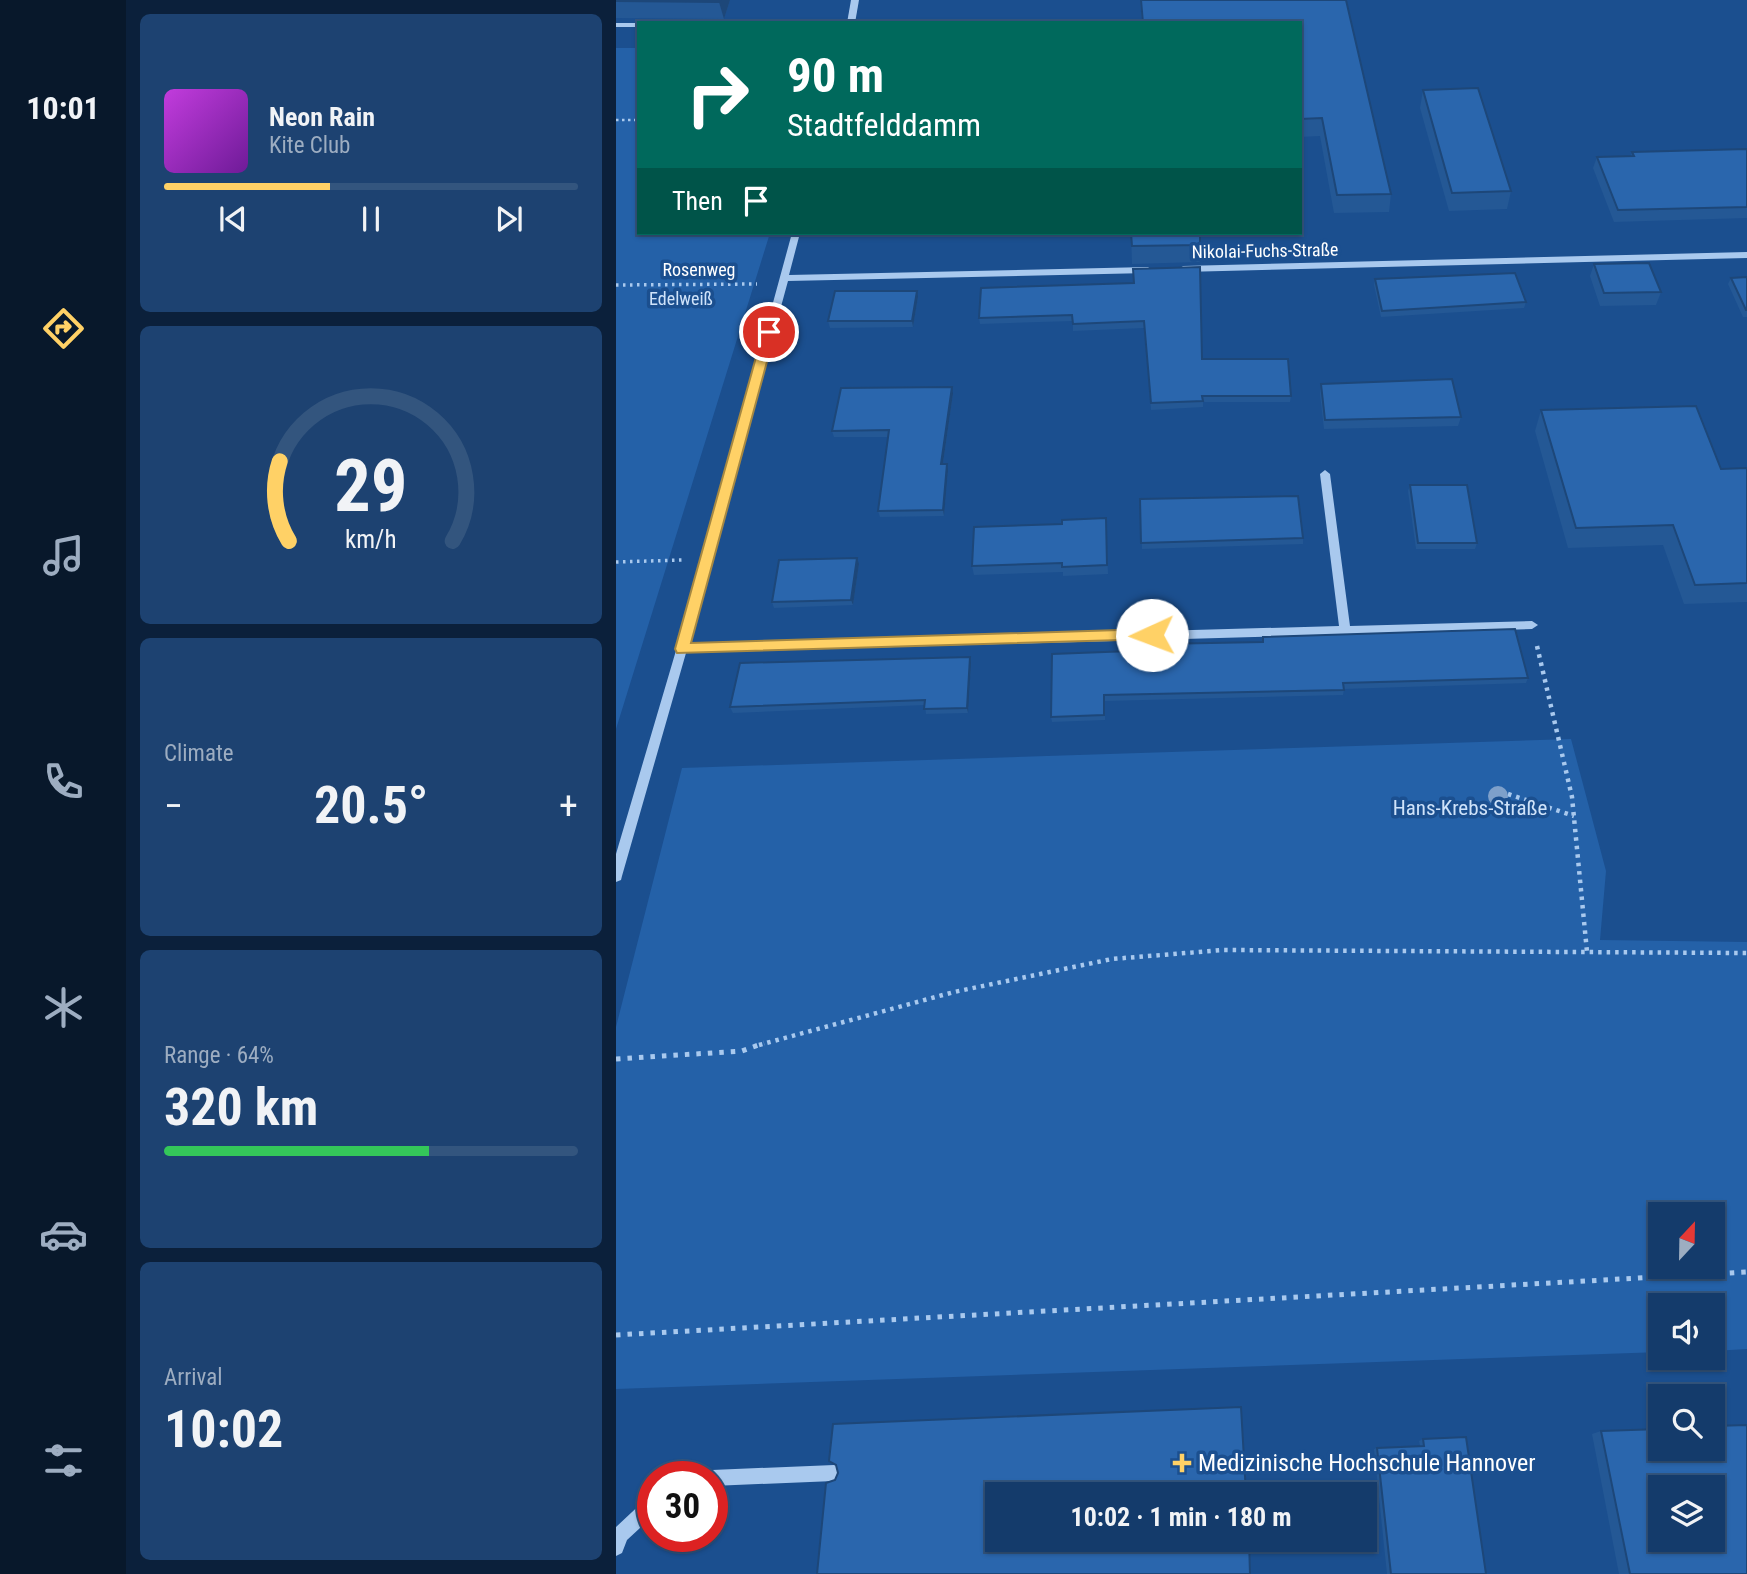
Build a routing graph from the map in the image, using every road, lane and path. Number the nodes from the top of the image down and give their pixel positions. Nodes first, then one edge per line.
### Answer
1 (855, 0) edge
2 (851, 21) edge
3 (616, 25) edge
4 (637, 25) edge
5 (616, 120) edge
6 (637, 120) edge
7 (795, 235) edge
8 (1747, 255) edge
9 (1161, 269) edge
10 (1175, 269) edge
11 (783, 281) junction
12 (616, 285) edge
13 (1325, 474) dead end
14 (708, 559) junction
15 (616, 562) edge
16 (1532, 625) joint
17 (1345, 629) junction
18 (682, 649) junction
19 (1508, 794) dead end
20 (1575, 816) junction
21 (616, 876) edge
22 (1587, 952) junction
23 (1747, 953) edge
24 (616, 1059) edge
25 (1747, 1272) edge
26 (616, 1335) edge
27 (834, 1473) edge
28 (728, 1477) edge
29 (637, 1519) edge
30 (616, 1547) edge

1 - 2 street
3 - 4 street
5 - 6 path
7 - 11 street
8 - 10 street, Nikolai-Fuchs-Straße
9 - 11 street, Nikolai-Fuchs-Straße
11 - 12 path, Rosenweg
11 - 14 street
13 - 17 street
14 - 15 path
14 - 18 street
16 - 17 street
16 - 20 path
17 - 18 street
18 - 21 street
19 - 20 path
20 - 22 path
22 - 23 path
22 - 24 path
25 - 26 path
27 - 28 street
29 - 30 street

